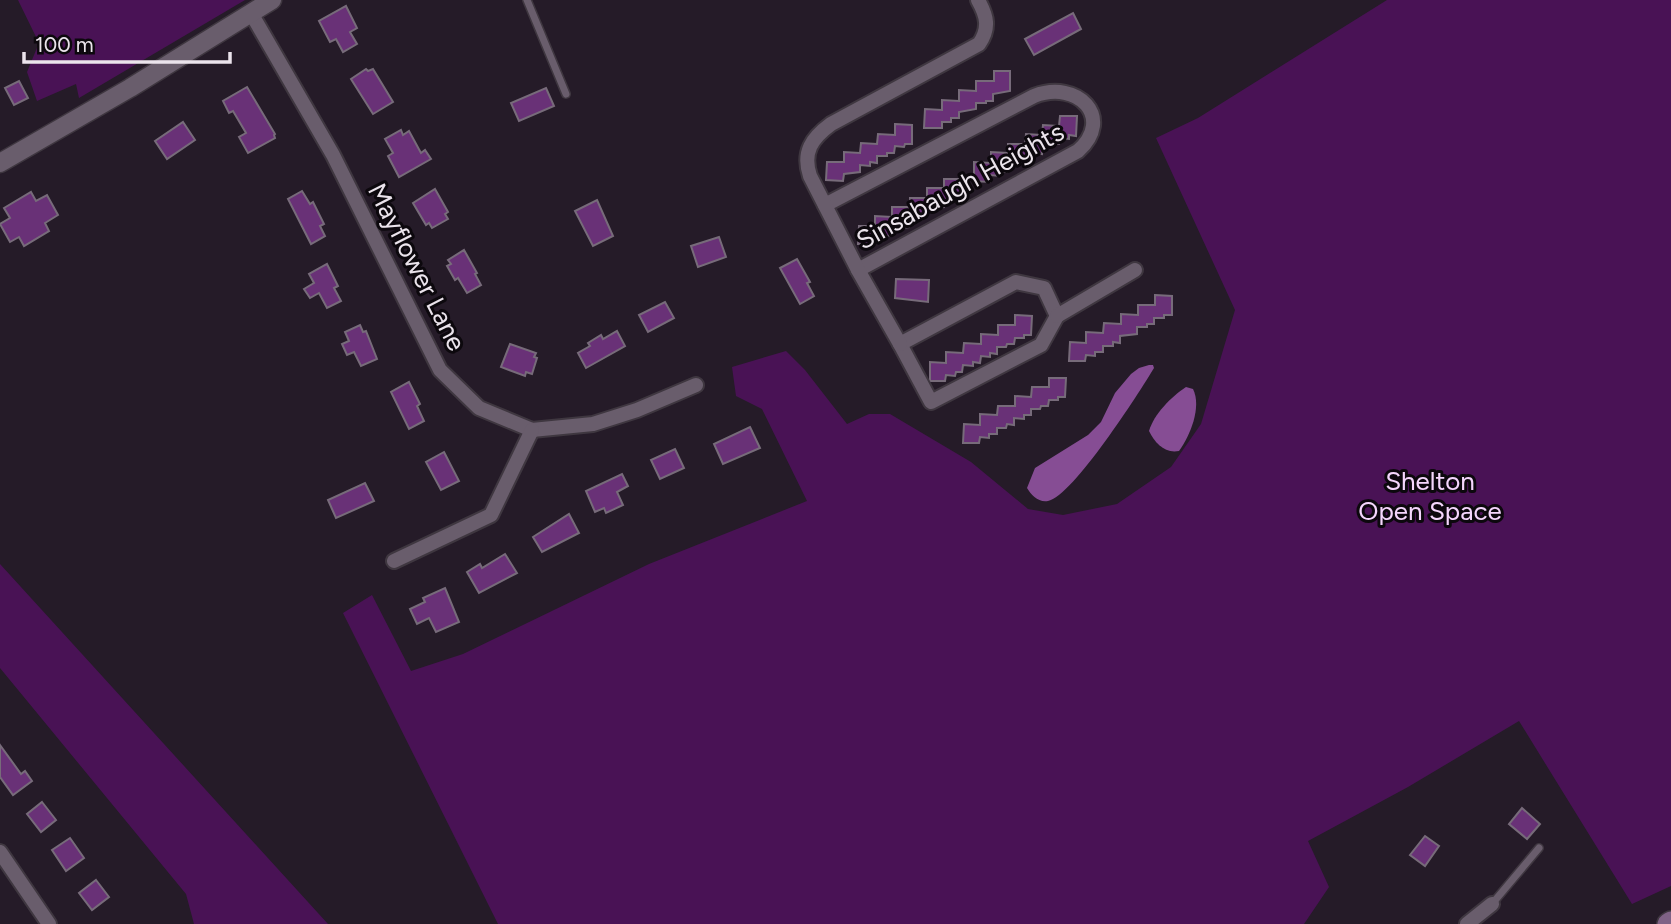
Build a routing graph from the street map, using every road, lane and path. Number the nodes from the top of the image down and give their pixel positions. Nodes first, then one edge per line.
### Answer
1 (272, 0) edge
2 (527, 0) edge
3 (978, 0) edge
4 (251, 13) junction
5 (566, 94) dead end
6 (0, 163) edge
7 (825, 205) junction
8 (858, 270) junction
9 (1135, 271) dead end
10 (1057, 316) junction
11 (900, 344) junction
12 (696, 384) dead end
13 (532, 430) junction
14 (394, 561) dead end
15 (1539, 848) dead end
16 (0, 852) edge
17 (1492, 904) joint
18 (50, 924) edge
19 (1467, 924) edge

1 - 4 street
2 - 5 lane
3 - 7 street, Sinsabaugh Heights
4 - 6 street
4 - 13 street, Mayflower Lane
7 - 8 street, Sinsabaugh Heights
7 - 8 street, Sinsabaugh Heights
8 - 11 street, Sinsabaugh Heights
9 - 10 street, Sinsabaugh Heights
10 - 11 street
10 - 11 street, Sinsabaugh Heights
12 - 13 street, Mayflower Lane
13 - 14 street
15 - 17 lane
16 - 18 street
17 - 19 street

